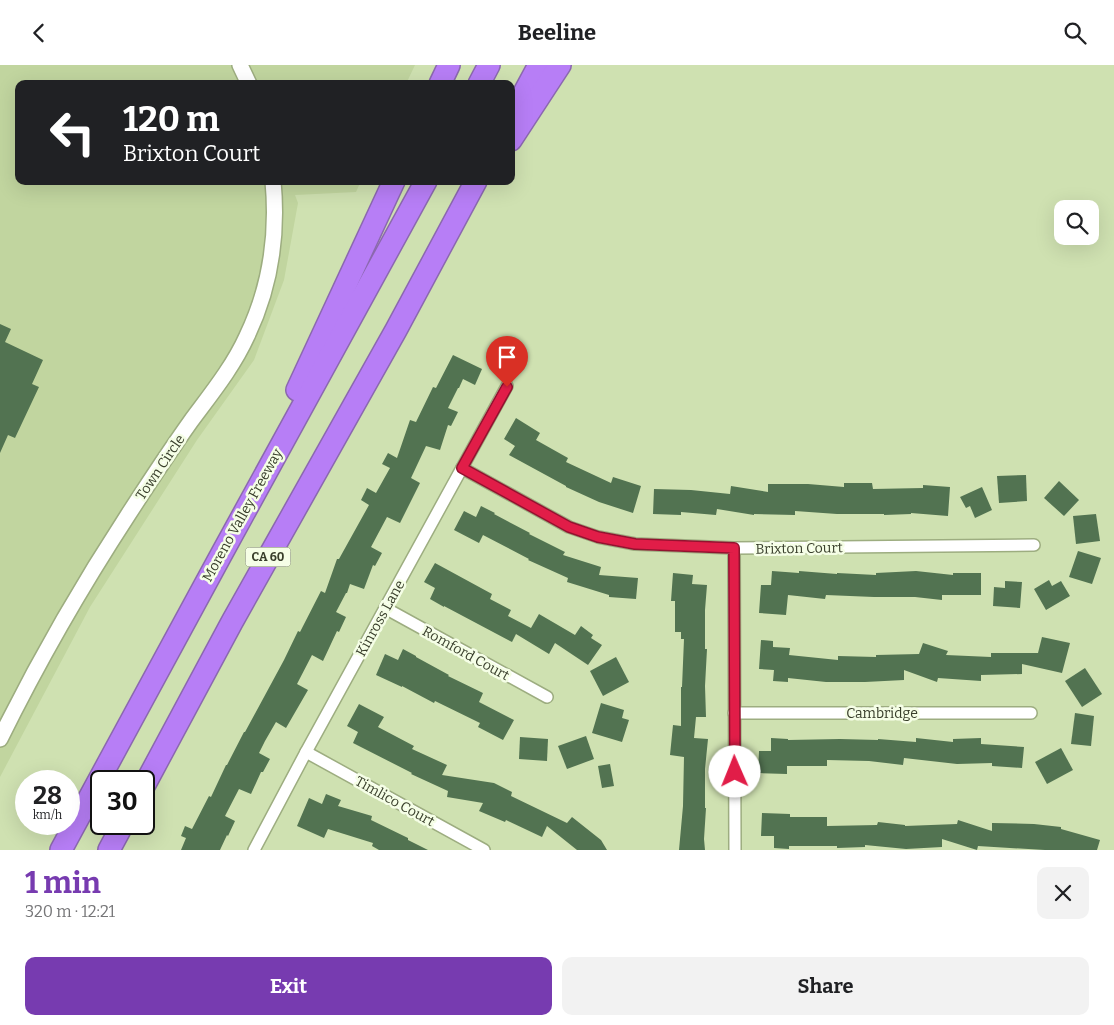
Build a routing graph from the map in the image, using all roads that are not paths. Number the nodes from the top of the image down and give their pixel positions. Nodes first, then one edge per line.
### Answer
1 (240, 65) edge
2 (449, 65) edge
3 (489, 65) edge
4 (539, 65) edge
5 (560, 65) edge
6 (247, 80) edge
7 (442, 80) edge
8 (481, 80) edge
9 (515, 110) edge
10 (515, 133) edge
11 (273, 185) edge
12 (392, 185) edge
13 (424, 185) edge
14 (474, 185) edge
15 (483, 185) edge
16 (396, 330) junction
17 (507, 387) dead end
18 (462, 468) junction
19 (1034, 545) dead end
20 (734, 548) junction
21 (221, 555) junction
22 (385, 609) junction
23 (547, 697) dead end
24 (734, 713) junction
25 (1031, 713) dead end
26 (0, 739) edge
27 (306, 752) junction
28 (153, 770) edge
29 (117, 835) edge
30 (61, 850) edge
31 (109, 850) edge
32 (254, 850) edge
33 (484, 850) edge
34 (736, 850) edge

1 - 6 street
2 - 7 highway
3 - 8 highway
4 - 9 highway
5 - 10 highway
11 - 26 street, Town Circle
12 - 21 highway
13 - 21 highway, Moreno Valley Freeway / CA 60
14 - 16 highway, CA 60
15 - 16 highway
16 - 28 highway, CA 60
17 - 18 street, Kinross Lane
18 - 20 street, Brixton Court
18 - 22 street, Kinross Lane
19 - 20 street, Brixton Court
20 - 24 street
21 - 30 highway, Moreno Valley Freeway / CA 60
22 - 23 street, Romford Court
22 - 27 street, Kinross Lane
24 - 25 street, Cambridge
24 - 34 street
27 - 32 street, Kinross Lane
27 - 33 street, Timlico Court
29 - 31 highway

